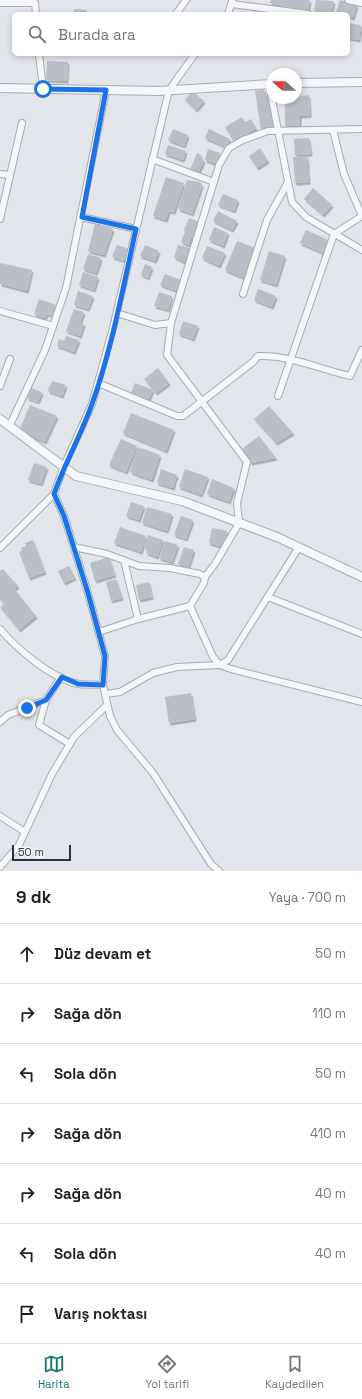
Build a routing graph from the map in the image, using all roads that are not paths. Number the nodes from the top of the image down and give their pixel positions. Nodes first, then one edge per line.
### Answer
1 (186, 0) edge
2 (348, 0) edge
3 (35, 1) edge
4 (232, 2) edge
5 (0, 3) edge
6 (362, 3) edge
7 (36, 12) edge
8 (177, 12) edge
9 (229, 12) edge
10 (295, 12) edge
11 (39, 56) edge
12 (194, 56) edge
13 (362, 82) edge
14 (302, 83) edge
15 (266, 84) edge
16 (0, 88) edge
17 (43, 89) junction
18 (106, 90) junction
19 (169, 90) junction
20 (273, 104) edge
21 (22, 123) dead end
22 (362, 129) edge
23 (277, 130) junction
24 (333, 130) junction
25 (152, 159) junction
26 (0, 174) edge
27 (10, 175) junction
28 (214, 182) junction
29 (288, 182) junction
30 (362, 216) edge
31 (82, 217) junction
32 (0, 219) edge
33 (136, 229) junction
34 (334, 234) junction
35 (362, 250) edge
36 (243, 294) dead end
37 (0, 311) edge
38 (117, 313) junction
39 (171, 323) junction
40 (53, 326) junction
41 (362, 350) edge
42 (10, 359) dead end
43 (291, 359) junction
44 (98, 383) junction
45 (0, 386) edge
46 (278, 396) dead end
47 (202, 402) junction
48 (0, 419) edge
49 (9, 427) junction
50 (64, 466) junction
51 (54, 494) junction
52 (238, 522) junction
53 (74, 547) junction
54 (299, 547) junction
55 (0, 548) edge
56 (124, 560) junction
57 (205, 577) junction
58 (362, 577) edge
59 (268, 597) junction
60 (190, 606) junction
61 (138, 619) junction
62 (0, 629) edge
63 (99, 632) junction
64 (362, 634) edge
65 (220, 665) junction
66 (62, 677) junction
67 (103, 685) junction
68 (105, 694) junction
69 (46, 700) junction
70 (362, 702) edge
71 (108, 705) junction
72 (0, 722) edge
73 (70, 744) junction
74 (0, 816) edge
75 (25, 832) junction
76 (0, 867) edge
77 (219, 871) edge

1 - 8 street
2 - 6 street
3 - 5 street
3 - 7 street
4 - 9 street
4 - 10 street
11 - 17 street
12 - 19 street
13 - 14 street
15 - 19 street
16 - 17 street
17 - 18 street
18 - 19 street
18 - 31 street
19 - 25 street
20 - 23 street
21 - 27 street
22 - 24 street
23 - 24 street
23 - 28 street
23 - 29 street
24 - 30 street
25 - 28 street
25 - 33 street
26 - 27 street
27 - 32 street
28 - 39 street
29 - 34 street
29 - 36 street
30 - 34 street
31 - 33 street
31 - 40 street
33 - 38 street
34 - 35 street
34 - 43 street
37 - 40 street
38 - 39 street
38 - 44 street
39 - 47 street
40 - 49 street
41 - 43 street
42 - 45 street
43 - 46 street
43 - 47 street
44 - 47 street
44 - 50 street
47 - 52 street
48 - 49 street
49 - 50 street
50 - 51 street
50 - 52 street
51 - 53 street
51 - 55 street
52 - 54 street
52 - 57 street
53 - 56 street
53 - 63 street
54 - 58 street
54 - 59 street
56 - 57 street
56 - 61 street
57 - 60 street
59 - 64 street
59 - 65 street
60 - 61 street
60 - 65 street
61 - 63 street
62 - 66 street
63 - 67 street
65 - 68 street
65 - 70 street
66 - 67 street
66 - 69 street
67 - 68 street
68 - 71 street
69 - 72 street
69 - 73 street
71 - 73 street
71 - 77 street
73 - 75 street
74 - 75 street
75 - 76 street

